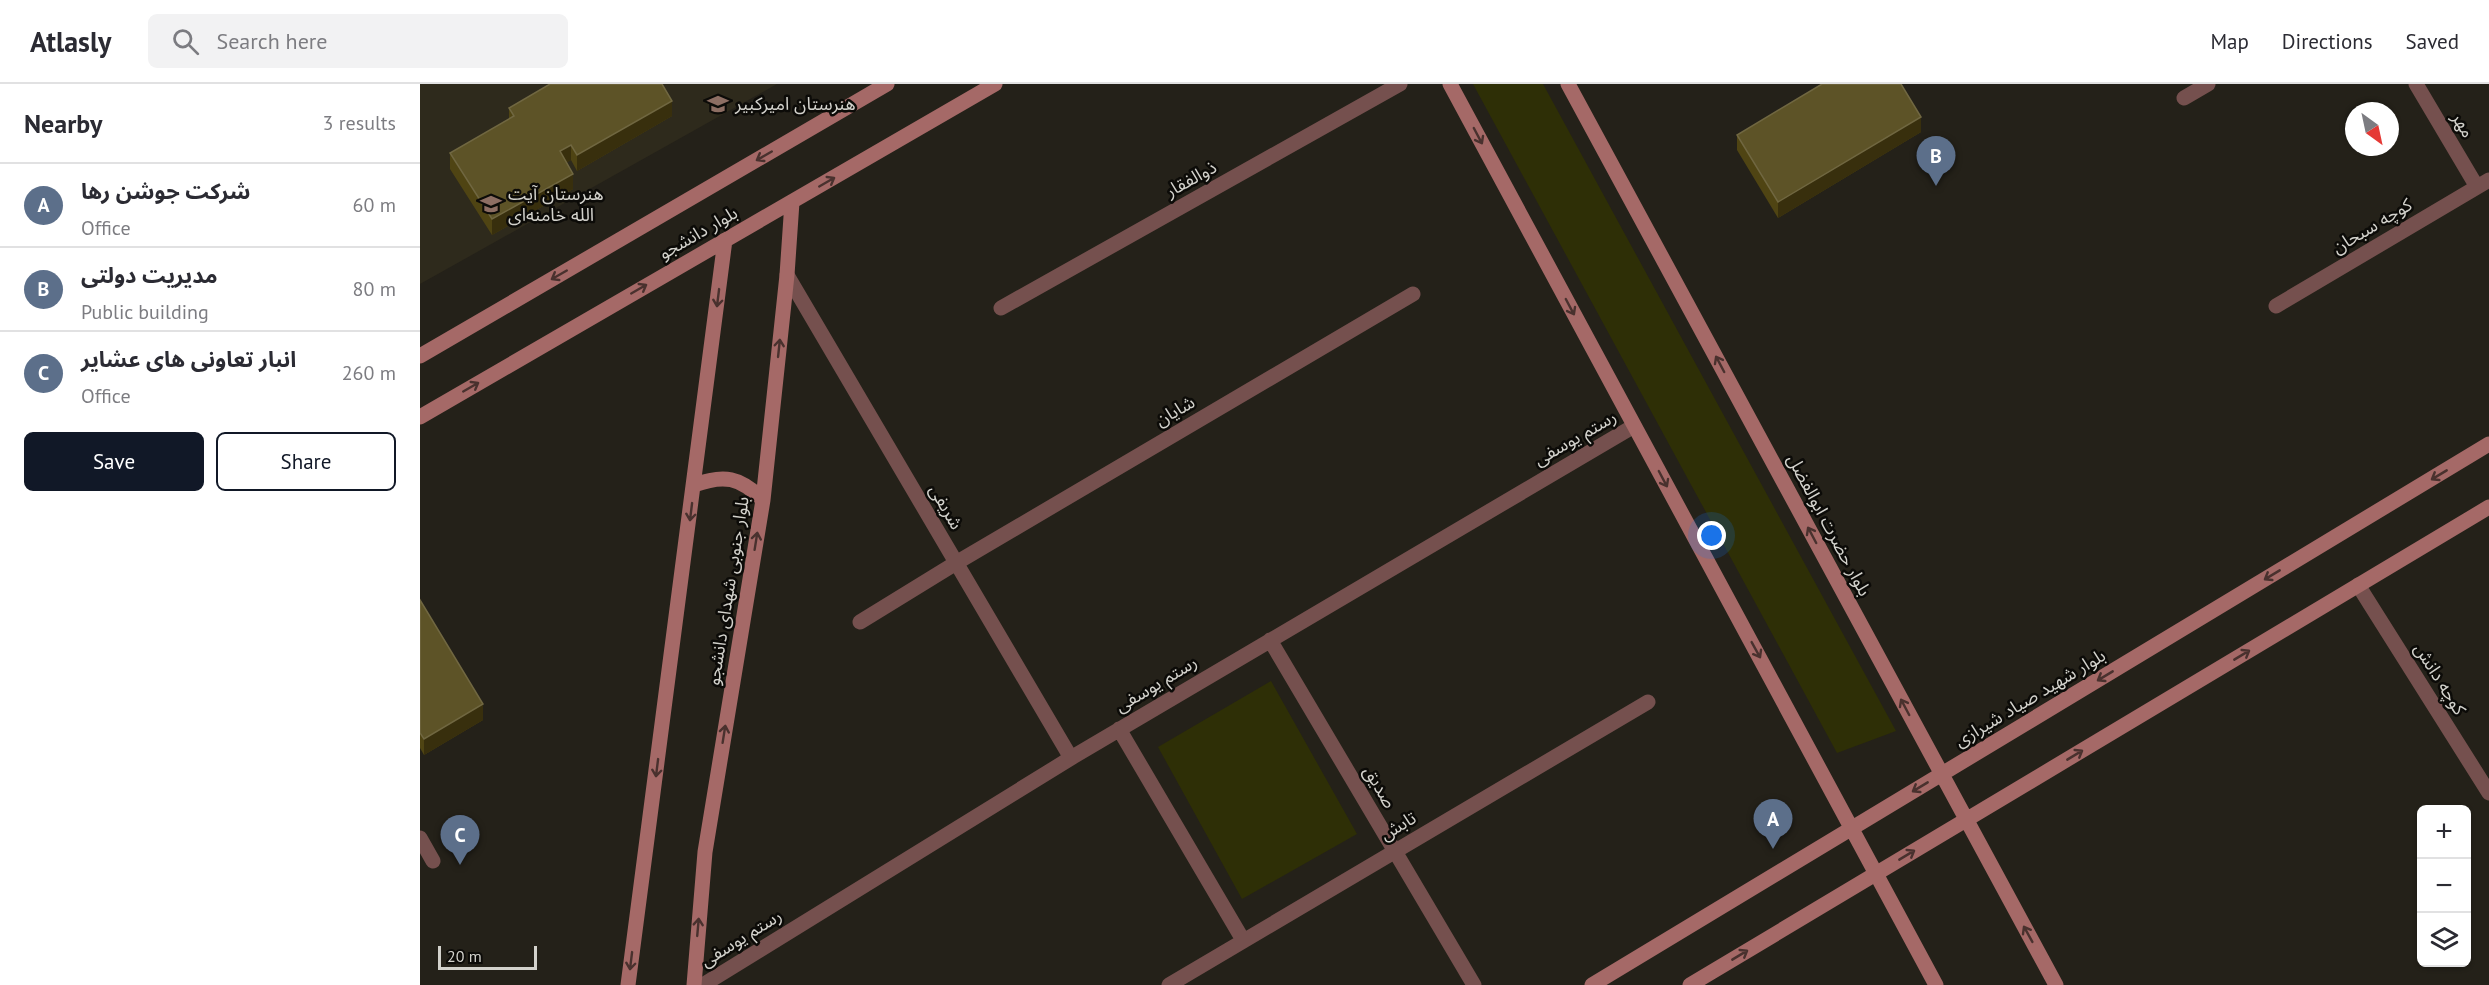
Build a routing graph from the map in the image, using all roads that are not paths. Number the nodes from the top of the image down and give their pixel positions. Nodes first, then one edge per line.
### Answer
1 (887, 84) edge
2 (995, 84) edge
3 (1400, 84) edge
4 (1450, 84) edge
5 (1568, 84) edge
6 (2208, 84) edge
7 (2416, 84) edge
8 (2184, 98) dead end
9 (2483, 183) edge
10 (792, 202) junction
11 (725, 240) junction
12 (787, 275) junction
13 (1413, 294) dead end
14 (2276, 306) dead end
15 (1001, 308) dead end
16 (420, 356) edge
17 (420, 417) edge
18 (1634, 426) junction
19 (2489, 444) edge
20 (694, 485) junction
21 (763, 500) junction
22 (2489, 507) edge
23 (956, 563) junction
24 (2358, 585) junction
25 (860, 622) dead end
26 (1270, 639) junction
27 (1648, 702) dead end
28 (1119, 729) junction
29 (1071, 758) junction
30 (1942, 774) junction
31 (2489, 793) edge
32 (1966, 819) junction
33 (1853, 828) junction
34 (420, 838) edge
35 (1395, 851) junction
36 (433, 861) dead end
37 (1877, 873) junction
38 (1243, 940) junction
39 (628, 985) edge
40 (694, 985) edge
41 (703, 985) edge
42 (1169, 985) edge
43 (1474, 985) edge
44 (1592, 985) edge
45 (1690, 985) edge
46 (1936, 985) edge
47 (2056, 985) edge

1 -> 16 main road, بلوار دانشجو
10 -> 2 main road, بلوار دانشجو
3 - 15 street, ذوالفقار
4 -> 18 main road
30 -> 5 main road, بلوار حضرت ابوالفضل
6 - 8 street
7 - 9 street, مهر
9 - 14 street, کوچه سبحان
10 - 11 main road, بلوار دانشجو
10 - 12 main road, بلوار جنوبی شهدای دانشجو
17 -> 11 main road, بلوار دانشجو
11 -> 20 main road
21 -> 12 main road, بلوار جنوبی شهدای دانشجو
12 - 23 street, شریفی
13 - 23 street, شایان
18 - 26 street, رستم یوسفی
18 -> 33 main road
19 -> 30 main road, بلوار شهید صیاد شیرازی
20 - 21 main road
20 -> 39 main road
40 -> 21 main road, بلوار جنوبی شهدای دانشجو
22 - 24 main road
23 - 25 street, شایان
23 - 29 street, شریفی
24 - 31 street, کوچه دانش
32 -> 24 main road
26 - 28 street, رستم یوسفی
26 - 35 street, صدیق
27 - 35 street, تابش
28 - 29 street, رستم یوسفی
28 - 38 street
29 - 41 street, رستم یوسفی
30 - 32 main road, بلوار حضرت ابوالفضل
30 -> 33 main road, بلوار شهید صیاد شیرازی
37 -> 32 main road
47 -> 32 main road, بلوار حضرت ابوالفضل
33 - 37 main road
33 - 44 main road, بلوار شهید صیاد شیرازی
34 - 36 street
35 - 38 street, تابش
35 - 43 street, صدیق
45 -> 37 main road
37 - 46 main road
38 - 42 street, تابش

